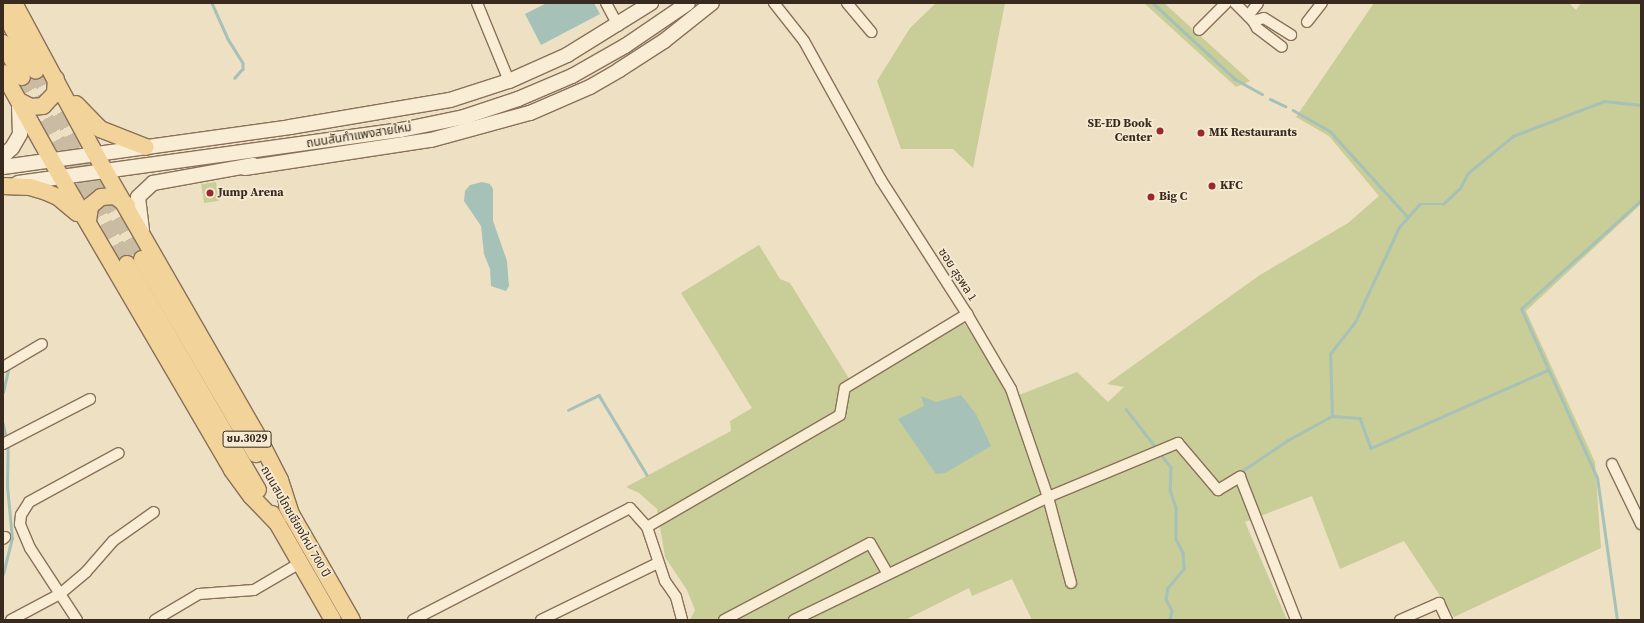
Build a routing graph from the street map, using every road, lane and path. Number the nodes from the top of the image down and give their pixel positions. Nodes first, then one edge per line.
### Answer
1 (14, 3) edge
2 (477, 3) edge
3 (606, 3) edge
4 (652, 3) edge
5 (688, 3) edge
6 (712, 3) edge
7 (774, 3) edge
8 (847, 3) edge
9 (1226, 3) edge
10 (1235, 3) edge
11 (1258, 3) edge
12 (1322, 3) edge
13 (3, 11) edge
14 (1251, 19) junction
15 (1307, 22) dead end
16 (618, 26) junction
17 (653, 28) junction
18 (1199, 30) dead end
19 (871, 32) dead end
20 (1291, 35) dead end
21 (3, 43) edge
22 (1282, 46) dead end
23 (619, 70) junction
24 (3, 73) edge
25 (56, 79) junction
26 (509, 81) junction
27 (19, 101) junction
28 (437, 123) junction
29 (481, 128) junction
30 (321, 142) junction
31 (146, 147) junction
32 (96, 155) junction
33 (3, 156) edge
34 (52, 161) junction
35 (3, 167) edge
36 (245, 168) junction
37 (107, 172) junction
38 (61, 177) junction
39 (3, 186) edge
40 (127, 205) junction
41 (88, 221) junction
42 (142, 230) junction
43 (142, 259) tunnel mouth
44 (127, 264) tunnel mouth
45 (967, 314) junction
46 (42, 344) dead end
47 (3, 367) edge
48 (90, 399) dead end
49 (3, 444) edge
50 (119, 453) dead end
51 (1612, 464) dead end
52 (1048, 497) junction
53 (154, 512) dead end
54 (292, 516) junction
55 (277, 523) junction
56 (1641, 524) edge
57 (647, 527) junction
58 (300, 563) junction
59 (658, 563) junction
60 (887, 574) junction
61 (1071, 583) dead end
62 (60, 594) junction
63 (11, 620) edge
64 (77, 620) edge
65 (155, 620) edge
66 (333, 620) edge
67 (352, 620) edge
68 (412, 620) edge
69 (542, 620) edge
70 (682, 620) edge
71 (724, 620) edge
72 (794, 620) edge
73 (1296, 620) edge
74 (1400, 620) edge
75 (1447, 620) edge

1 - 25 main road
2 - 26 street
3 - 16 street
4 - 16 main road, ถนนสันกำแพงสายใหม่
5 - 17 main road, ถนนสันกำแพงสายใหม่
6 - 23 main road
7 - 45 street, ซอย สุรพล 1
8 - 19 street
9 - 18 street
10 - 14 street
11 - 14 street
12 - 15 street
13 - 21 main road
14 - 20 street
14 - 22 street
16 - 26 main road, ถนนสันกำแพงสายใหม่
17 - 23 main road
17 - 28 main road, ถนนสันกำแพงสายใหม่
23 - 29 main road
24 - 27 main road
25 - 27 main road
25 - 31 main road
25 - 32 main road
26 - 31 main road, ถนนสันกำแพงสายใหม่
27 - 33 main road
27 - 34 main road
28 - 29 main road
28 - 30 main road, ถนนสันกำแพงสายใหม่
29 - 36 main road
30 - 36 main road
30 - 37 main road, ถนนสันกำแพงสายใหม่
31 - 32 main road, ถนนสันกำแพงสายใหม่
32 - 34 main road, ถนนสันกำแพงสายใหม่
32 - 37 main road
34 - 35 main road, ถนนสันกำแพงสายใหม่
34 - 38 main road
36 - 42 main road
37 - 38 main road, ถนนสันกำแพงสายใหม่
37 - 40 main road
38 - 39 main road, ถนนสันกำแพงสายใหม่
38 - 41 main road
39 - 41 main road
40 - 41 main road
40 - 42 main road
41 - 55 main road
42 - 54 main road
43 - 54 main road, ถนนสมโภชเชียงใหม่ 700 ปี / ชม.3029
44 - 55 main road, ถนนสมโภชเชียงใหม่ 700 ปี / ชม.3029
45 - 52 street, ซอย สุรพล 1
45 - 57 street
46 - 47 street
48 - 49 street
50 - 62 street
51 - 56 street
52 - 60 street
52 - 61 street, ซอย สุรพล 1
52 - 73 street
53 - 62 street
54 - 67 main road, ถนนสมโภชเชียงใหม่ 700 ปี / ชม.3029
55 - 58 main road, ถนนสมโภชเชียงใหม่ 700 ปี / ชม.3029
57 - 59 street
57 - 68 street
58 - 65 street
58 - 66 main road, ถนนสมโภชเชียงใหม่ 700 ปี / ชม.3029
59 - 69 street
59 - 70 street
60 - 71 street
60 - 72 street
62 - 63 street
62 - 64 street
74 - 75 street

